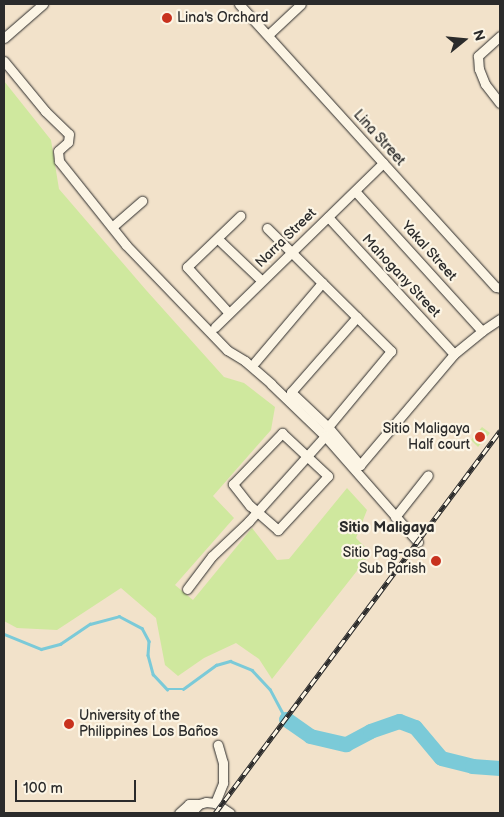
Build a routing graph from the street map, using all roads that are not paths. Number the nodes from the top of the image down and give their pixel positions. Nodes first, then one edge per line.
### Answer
1 (43, 4) edge
2 (239, 4) edge
3 (301, 4) edge
4 (268, 35) junction
5 (500, 36) edge
6 (4, 38) edge
7 (4, 61) edge
8 (500, 103) edge
9 (383, 163) junction
10 (356, 190) junction
11 (142, 202) dead end
12 (240, 216) dead end
13 (328, 217) junction
14 (112, 227) junction
15 (266, 228) dead end
16 (218, 239) junction
17 (291, 252) junction
18 (261, 280) junction
19 (322, 283) junction
20 (500, 288) edge
21 (228, 312) junction
22 (357, 317) junction
23 (500, 319) edge
24 (215, 326) dead end
25 (482, 331) junction
26 (454, 354) junction
27 (255, 362) dead end
28 (326, 431) junction
29 (305, 456) junction
30 (428, 476) dead end
31 (256, 512) junction
32 (395, 517) junction
33 (418, 542) dead end
34 (187, 589) dead end
35 (218, 745) dead end
36 (215, 803) junction
37 (199, 804) junction
38 (179, 813) edge
39 (191, 813) edge
40 (230, 813) edge

1 - 6 street
2 - 4 street, Lina Street
3 - 4 street
4 - 9 street, Lina Street
5 - 8 street
7 - 14 street
9 - 10 street, Narra Street
9 - 20 street, Lina Street
10 - 13 street, Narra Street
10 - 25 street, Yakal Street
11 - 14 street
12 - 16 street
13 - 17 street, Narra Street
13 - 26 street, Mahogany Street
14 - 28 street
15 - 17 street
16 - 18 street
16 - 21 street
17 - 18 street, Narra Street
17 - 19 street
18 - 21 street, Narra Street
19 - 22 street
19 - 27 street
21 - 24 street, Narra Street
22 - 28 street
22 - 28 street
23 - 25 street
25 - 26 street
26 - 28 street
28 - 29 street
28 - 32 street
29 - 31 street
29 - 31 street
29 - 31 street
30 - 32 street
31 - 34 street
32 - 33 street
35 - 36 street
36 - 37 street
36 - 40 street
37 - 38 street
37 - 39 street

